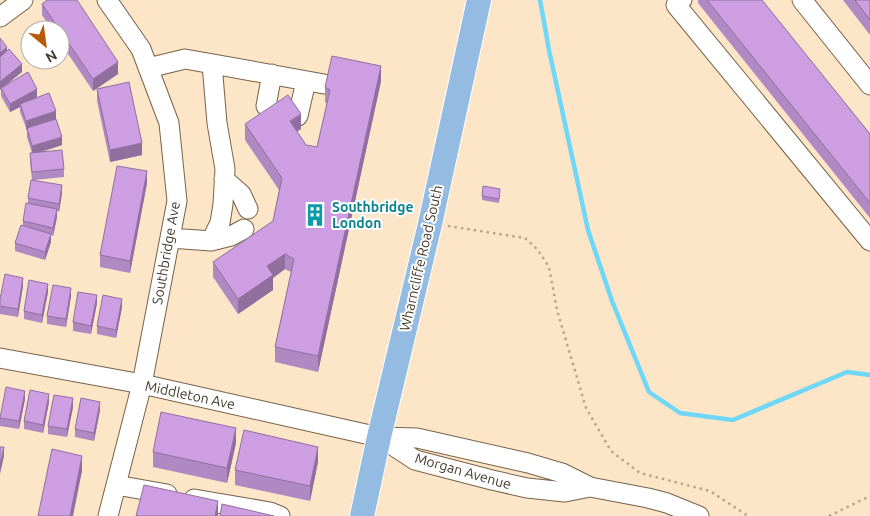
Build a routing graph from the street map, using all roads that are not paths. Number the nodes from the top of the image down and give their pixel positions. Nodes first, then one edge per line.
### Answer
1 (23, 0) edge
2 (108, 0) edge
3 (479, 0) edge
4 (682, 0) edge
5 (802, 0) edge
6 (0, 17) edge
7 (212, 64) junction
8 (148, 68) junction
9 (272, 74) junction
10 (868, 80) edge
11 (266, 106) dead end
12 (298, 116) edge
13 (224, 179) junction
14 (248, 209) dead end
15 (244, 229) dead end
16 (170, 238) junction
17 (212, 241) junction
18 (870, 241) edge
19 (0, 358) edge
20 (142, 384) junction
21 (379, 437) junction
22 (116, 485) junction
23 (695, 515) edge
24 (108, 516) edge
25 (280, 516) edge
26 (362, 516) edge

1 - 6 street
2 - 8 street, Southbridge Ave
3 - 21 main road, Wharncliffe Road South
4 - 18 street
5 - 10 street
7 - 8 street
7 - 9 street
7 - 13 street
8 - 16 street, Southbridge Ave
9 - 11 street
9 - 12 street
13 - 14 street
13 - 17 street
15 - 17 street
16 - 17 street
16 - 20 street, Southbridge Ave
19 - 20 street, Middleton Ave
20 - 21 street, Middleton Ave
20 - 22 street, Southbridge Ave
21 - 23 street, Morgan Avenue
21 - 26 main road, Wharncliffe Road South
22 - 24 street, Southbridge Ave
22 - 25 street

